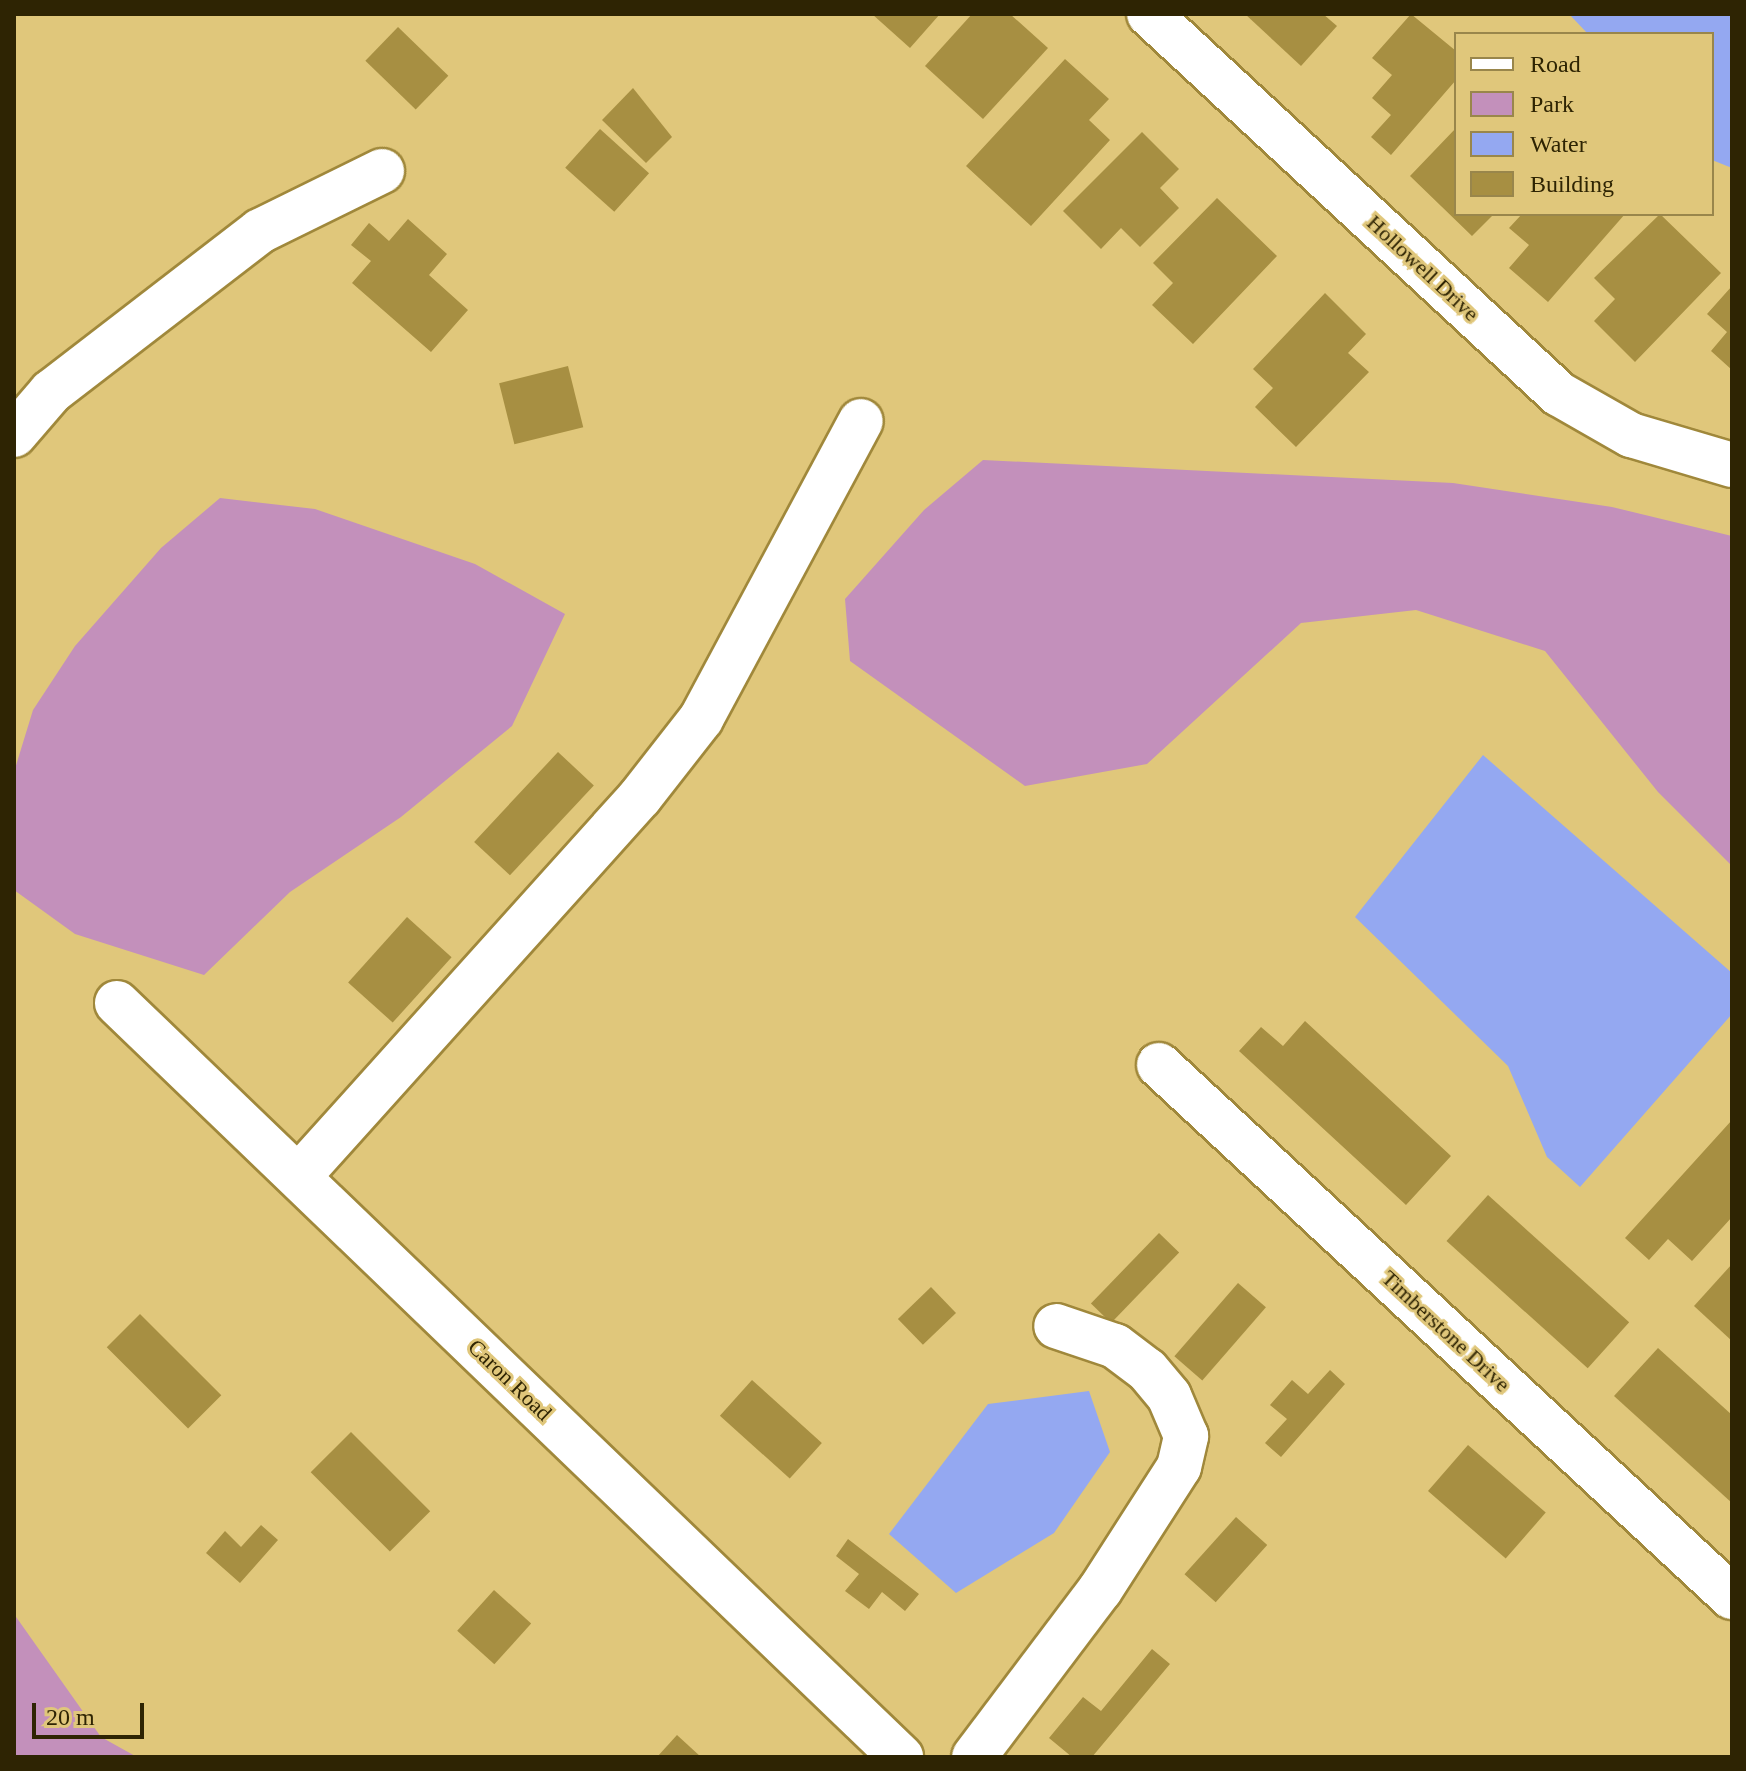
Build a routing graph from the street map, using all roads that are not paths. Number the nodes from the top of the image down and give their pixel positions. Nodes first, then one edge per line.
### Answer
1 (1149, 14) edge
2 (382, 171) dead end
3 (861, 421) dead end
4 (14, 435) edge
5 (1732, 465) edge
6 (117, 1003) dead end
7 (1159, 1065) dead end
8 (299, 1176) junction
9 (1056, 1326) dead end
10 (1732, 1597) edge
11 (901, 1757) edge
12 (974, 1757) edge

1 - 5 street, Hollowell Drive
2 - 4 street
3 - 8 street
6 - 8 street, Caron Road
7 - 10 street, Timberstone Drive
8 - 11 street, Caron Road
9 - 12 street

